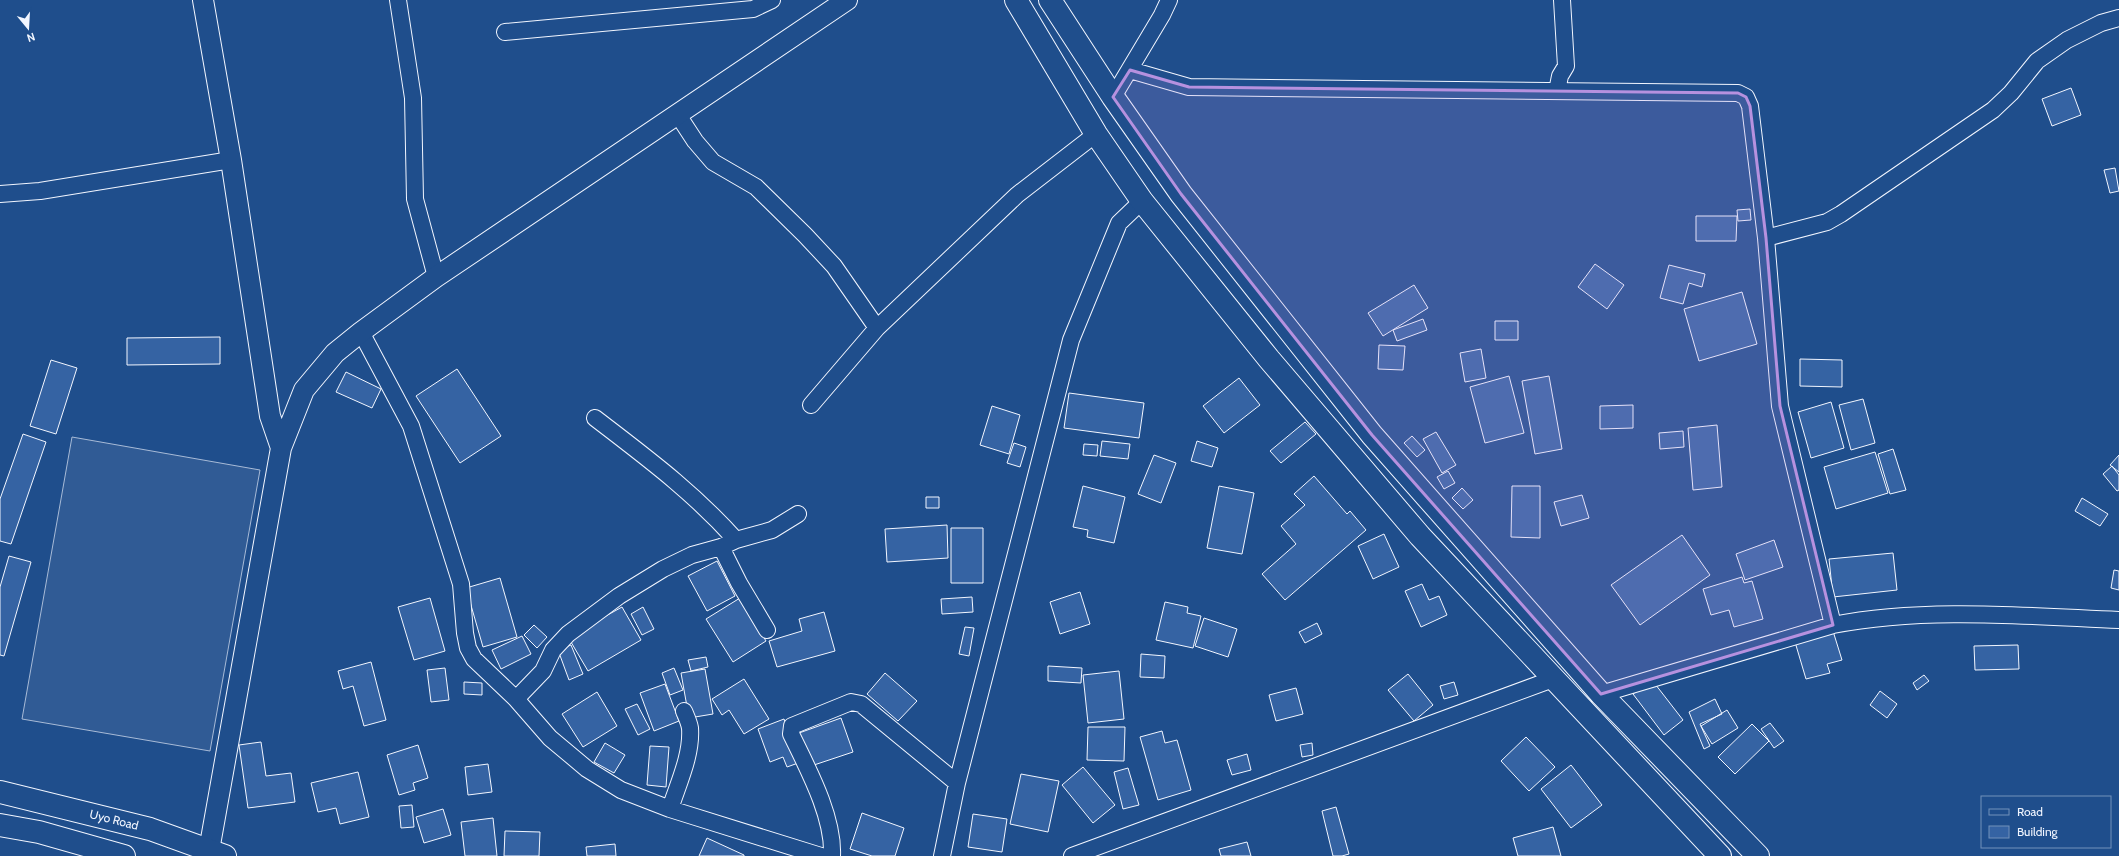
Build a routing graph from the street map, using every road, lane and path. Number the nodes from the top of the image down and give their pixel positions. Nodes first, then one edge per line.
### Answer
1 (203, 0) edge
2 (398, 0) edge
3 (772, 0) edge
4 (1016, 0) edge
5 (1050, 0) edge
6 (1169, 0) edge
7 (1562, 0) edge
8 (834, 3) edge
9 (2119, 18) edge
10 (505, 32) dead end
11 (1130, 70) junction
12 (1557, 91) junction
13 (1113, 97) junction
14 (678, 115) junction
15 (1096, 134) junction
16 (231, 160) junction
17 (0, 194) edge
18 (1142, 201) junction
19 (1766, 238) junction
20 (436, 277) junction
21 (877, 328) junction
22 (361, 332) junction
23 (811, 405) dead end
24 (595, 418) dead end
25 (281, 448) junction
26 (798, 514) dead end
27 (736, 540) junction
28 (721, 547) junction
29 (2119, 620) edge
30 (1833, 625) junction
31 (767, 630) dead end
32 (1553, 679) junction
33 (1601, 694) junction
34 (516, 699) junction
35 (684, 710) dead end
36 (958, 783) junction
37 (0, 792) edge
38 (670, 809) junction
39 (0, 825) edge
40 (214, 854) edge
41 (124, 856) edge
42 (821, 856) edge
43 (832, 856) edge
44 (942, 856) edge
45 (1072, 856) edge
46 (1720, 856) edge
47 (1758, 856) edge

1 - 16 street
2 - 20 street
3 - 10 street
4 - 15 highway
5 - 13 highway
6 - 11 street
7 - 12 street
8 - 14 street
9 - 19 street
11 - 12 street
11 - 13 street
12 - 19 street
13 - 33 highway
14 - 20 street
14 - 21 street
15 - 18 highway
15 - 21 street
16 - 17 street
16 - 25 street
18 - 32 highway
18 - 36 street
19 - 30 street
20 - 22 street
21 - 23 street
22 - 25 street
22 - 34 street
24 - 27 street
25 - 40 street
26 - 27 street
27 - 28 street
28 - 31 street
28 - 34 street
29 - 30 street
30 - 33 street
32 - 45 street
32 - 46 highway
33 - 47 highway
34 - 38 street
35 - 38 street
36 - 43 street
36 - 44 street
37 - 40 highway, Uyo Road
38 - 42 street
39 - 41 highway

